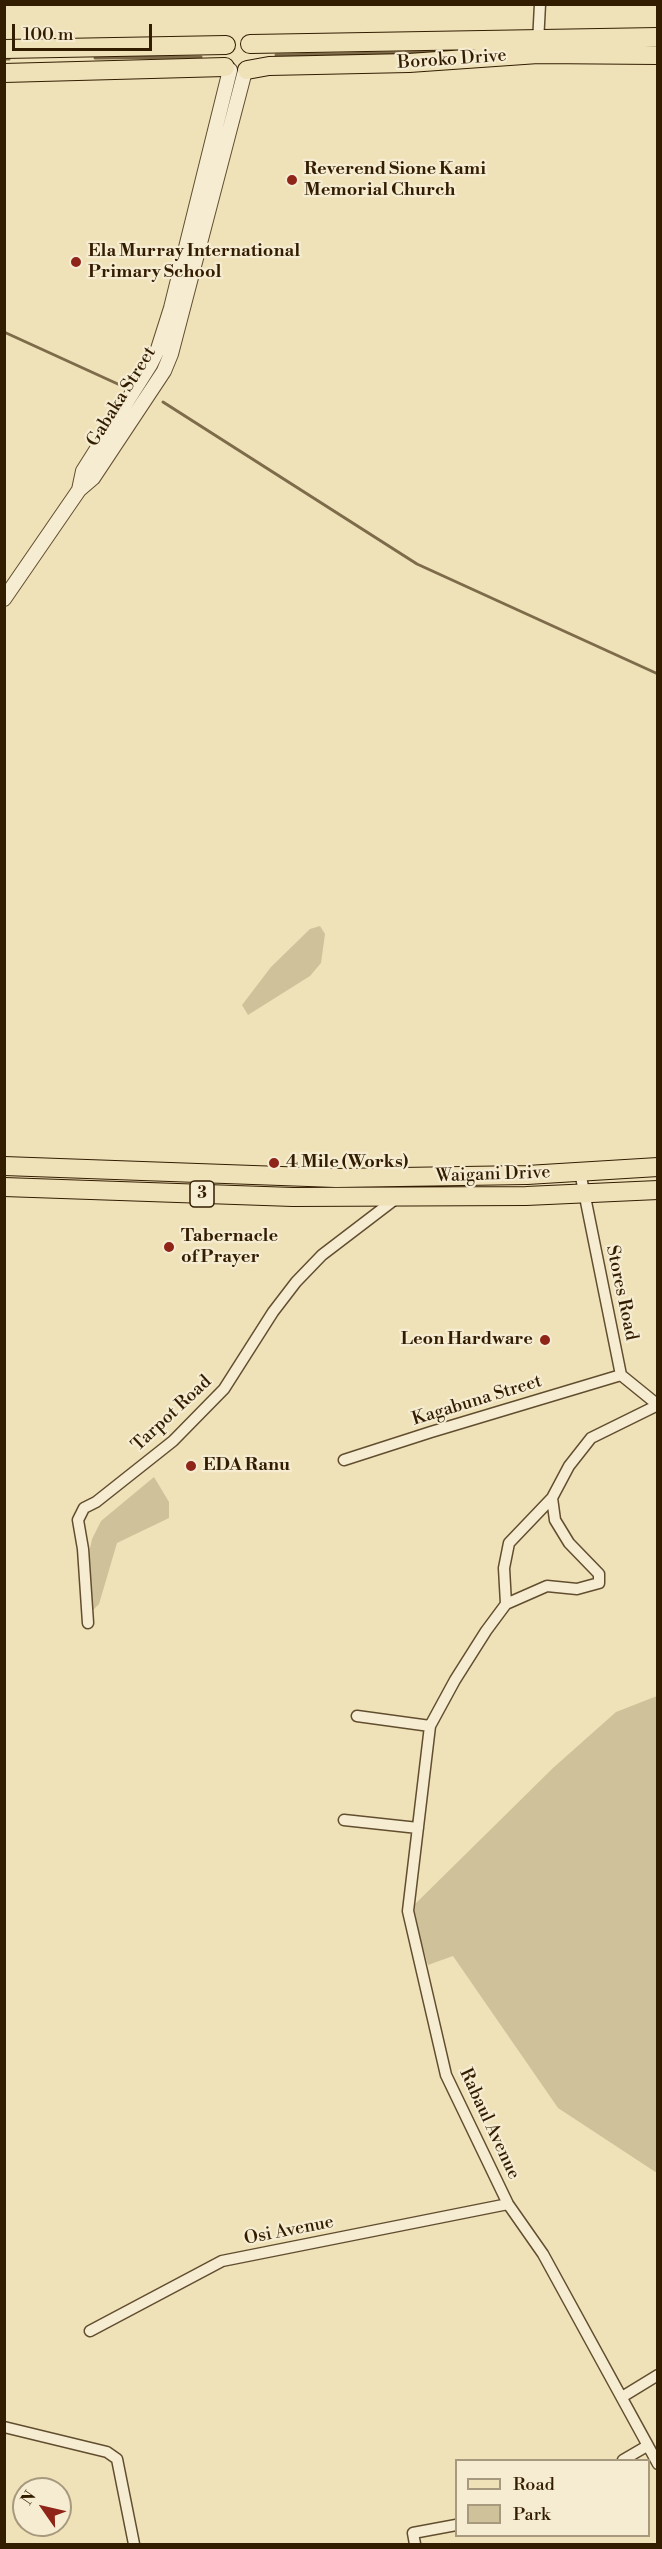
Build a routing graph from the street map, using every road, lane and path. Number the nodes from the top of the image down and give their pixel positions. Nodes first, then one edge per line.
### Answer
1 (540, 4) edge
2 (657, 37) edge
3 (250, 44) junction
4 (226, 45) junction
5 (538, 46) junction
6 (4, 49) edge
7 (657, 55) edge
8 (237, 70) junction
9 (4, 73) edge
10 (4, 598) edge
11 (4, 1166) edge
12 (657, 1167) edge
13 (580, 1172) junction
14 (241, 1174) junction
15 (4, 1186) edge
16 (657, 1190) edge
17 (584, 1194) junction
18 (400, 1196) junction
19 (360, 1197) junction
20 (621, 1375) junction
21 (657, 1405) edge
22 (344, 1461) dead end
23 (552, 1498) junction
24 (506, 1604) junction
25 (88, 1623) dead end
26 (357, 1716) dead end
27 (430, 1726) junction
28 (344, 1820) dead end
29 (418, 1828) junction
30 (508, 2204) junction
31 (90, 2331) dead end
32 (657, 2375) edge
33 (622, 2397) junction
34 (4, 2427) edge
35 (647, 2446) junction
36 (625, 2459) edge
37 (657, 2464) edge
38 (455, 2525) edge
39 (134, 2544) edge
40 (415, 2544) edge

1 - 5 street
2 - 5 main road, Boroko Drive
3 - 4 main road
3 - 5 main road, Boroko Drive
3 - 8 main road
4 - 6 main road
4 - 8 main road
5 - 7 main road, Boroko Drive
5 - 8 main road, Boroko Drive
8 - 9 main road, Boroko Drive
8 - 10 street, Gabaka Street
11 - 14 main road, Waigani Drive / 3
12 - 13 main road, Waigani Drive / 3
13 - 14 main road, Waigani Drive / 3
13 - 17 street, Stores Road
14 - 19 main road
15 - 19 main road, Waigani Drive / 3
16 - 17 main road, Waigani Drive / 3
17 - 18 main road, Waigani Drive / 3
17 - 20 street, Stores Road
18 - 19 main road, Waigani Drive / 3
18 - 25 street, Tarpot Road
20 - 21 street
20 - 22 street, Kagabuna Street
21 - 23 street
23 - 24 street
23 - 24 street
24 - 27 street
26 - 27 street
27 - 29 street, Rabaul Avenue
28 - 29 street
29 - 30 street, Rabaul Avenue
30 - 31 street, Osi Avenue
30 - 33 street, Rabaul Avenue
32 - 33 street
33 - 35 street, Rabaul Avenue
34 - 39 street
35 - 36 street
35 - 37 street, Rabaul Avenue
38 - 40 street

